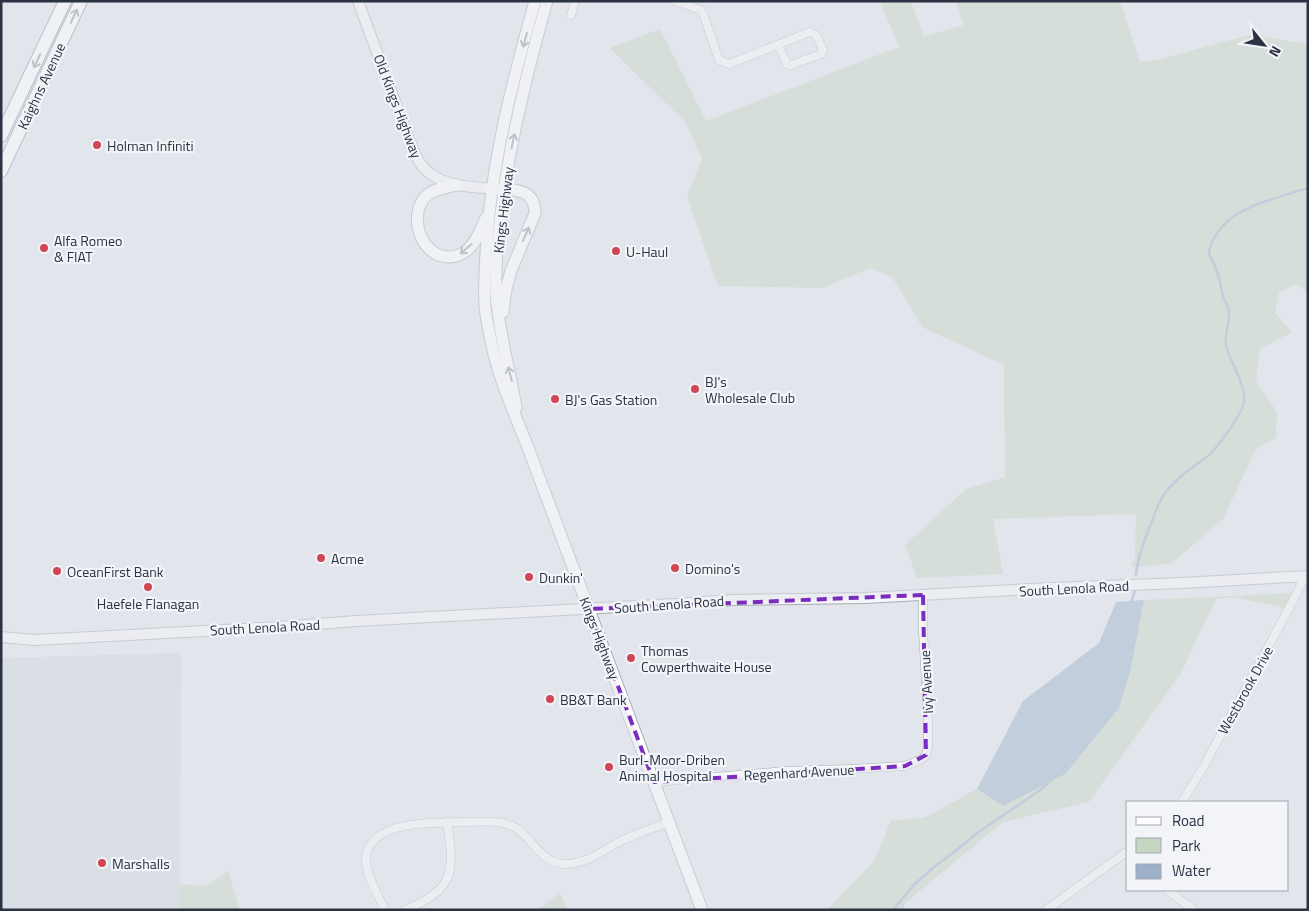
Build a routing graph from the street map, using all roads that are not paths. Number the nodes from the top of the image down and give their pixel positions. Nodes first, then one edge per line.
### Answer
1 (65, 1) edge
2 (81, 1) edge
3 (358, 1) edge
4 (535, 1) edge
5 (547, 1) edge
6 (576, 1) edge
7 (675, 1) edge
8 (571, 15) dead end
9 (778, 45) junction
10 (1, 136) edge
11 (1, 171) edge
12 (457, 185) junction
13 (499, 188) junction
14 (490, 207) junction
15 (500, 331) junction
16 (518, 422) junction
17 (1306, 576) edge
18 (923, 595) junction
19 (589, 609) junction
20 (1, 637) edge
21 (914, 762) joint
22 (654, 782) junction
23 (1183, 801) edge
24 (447, 822) junction
25 (669, 822) junction
26 (1126, 855) edge
27 (1168, 891) edge
28 (385, 910) edge
29 (405, 910) edge
30 (702, 910) edge
31 (1046, 910) edge
32 (1194, 910) edge

1 -> 10 highway, Kaighns Avenue
11 -> 2 highway, Kaighns Avenue
3 - 12 street, Old Kings Highway
4 -> 13 main road, Kings Highway
13 -> 5 main road, Kings Highway
6 - 8 street
7 - 9 street
9 - 9 street
12 - 13 street, Old Kings Highway
14 -> 12 main road
13 - 14 main road
13 - 15 main road, Kings Highway
15 -> 13 main road
14 - 16 main road, Kings Highway
16 -> 15 main road, Kings Highway
16 - 19 main road, Kings Highway
17 - 18 street, South Lenola Road
17 - 23 street, Westbrook Drive
18 - 19 street, South Lenola Road
18 - 21 street, Ivy Avenue
19 - 20 street, South Lenola Road
19 - 22 main road, Kings Highway
21 - 22 street, Regenhard Avenue
22 - 25 main road, Kings Highway
24 - 25 street
24 - 28 street
24 - 29 street
25 - 30 main road, Kings Highway
26 - 31 street
27 - 32 street

